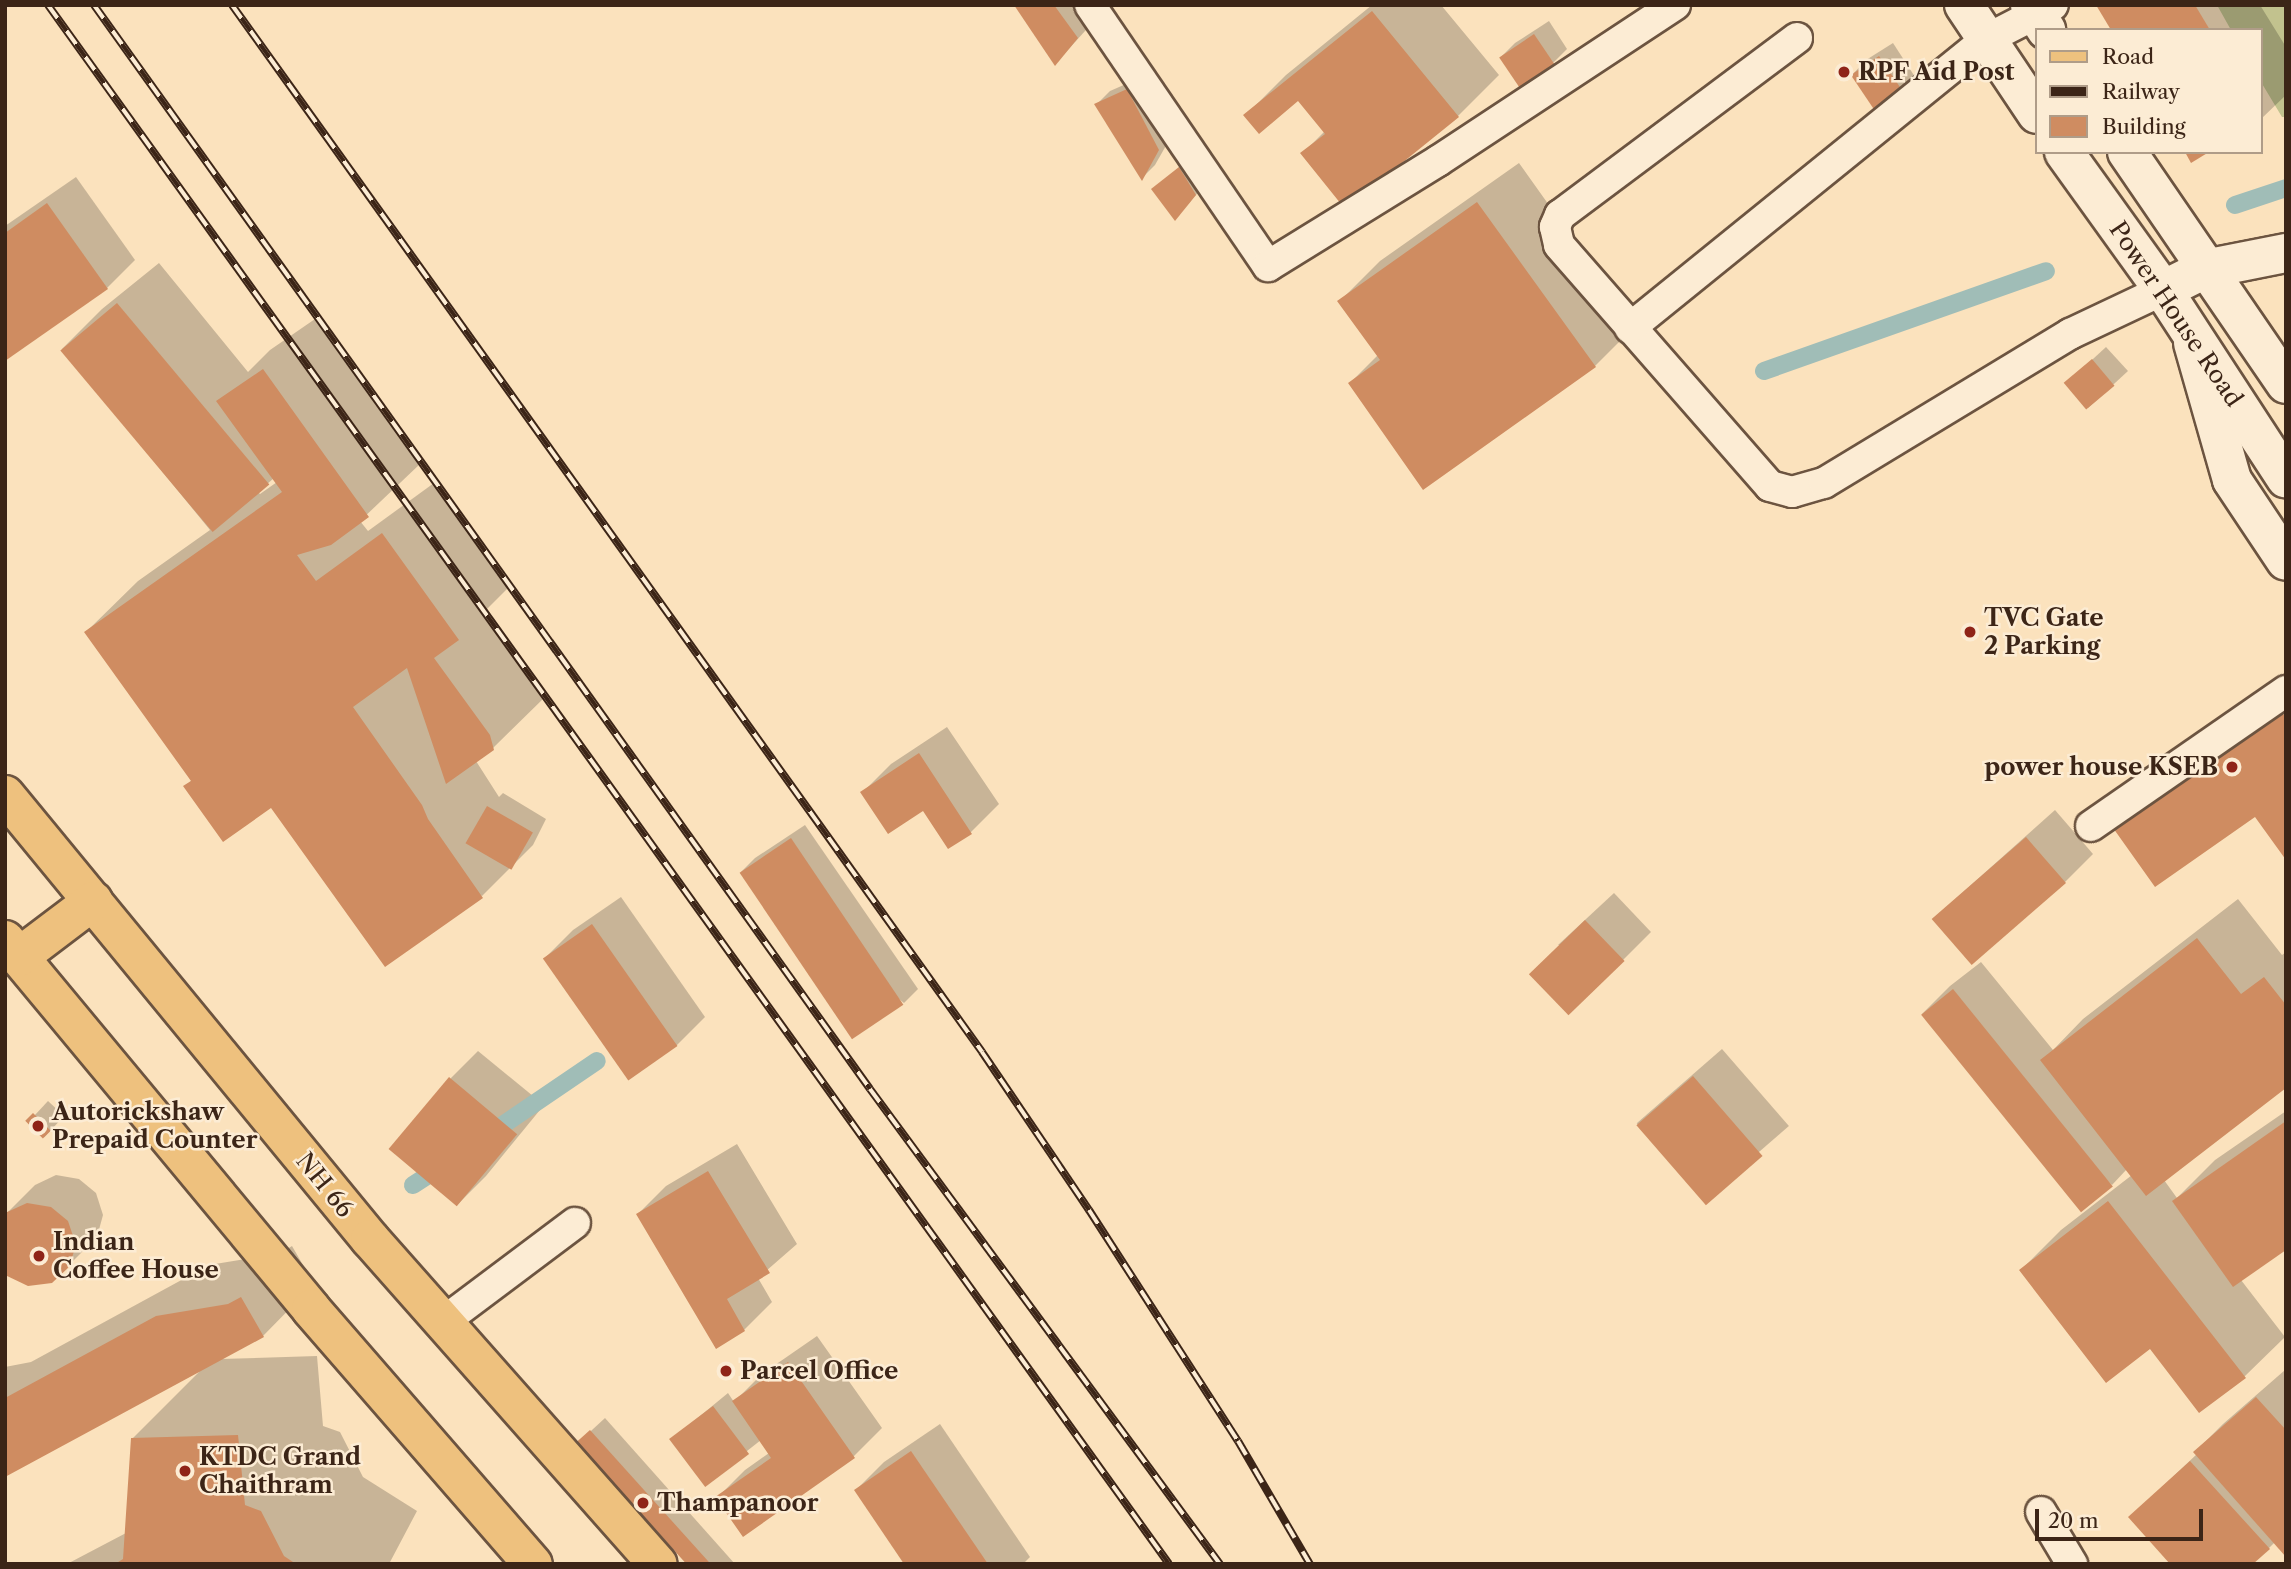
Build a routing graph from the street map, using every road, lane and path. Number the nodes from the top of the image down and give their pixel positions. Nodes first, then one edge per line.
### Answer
1 (1090, 5) edge
2 (1675, 5) edge
3 (1964, 5) edge
4 (2041, 14) edge
5 (1797, 38) dead end
6 (1987, 39) junction
7 (2036, 112) edge
8 (2065, 154) edge
9 (2128, 154) edge
10 (2286, 253) edge
11 (2205, 269) junction
12 (2163, 290) junction
13 (2235, 311) junction
14 (1630, 328) junction
15 (2190, 332) junction
16 (2286, 355) edge
17 (2286, 384) edge
18 (2286, 479) edge
19 (2286, 561) edge
20 (2286, 691) edge
21 (5, 795) edge
22 (2091, 826) dead end
23 (93, 901) junction
24 (10, 955) edge
25 (575, 1223) dead end
26 (443, 1321) junction
27 (2040, 1512) dead end
28 (533, 1564) edge
29 (658, 1564) edge
30 (2072, 1564) edge

1 - 2 lane
3 - 6 main road
4 - 6 lane
5 - 14 lane
6 - 7 main road
6 - 14 lane
8 - 12 main road, Power House Road
9 - 11 main road
10 - 11 main road
11 - 12 main road
11 - 13 main road
12 - 14 lane
12 - 15 main road, Power House Road
13 - 16 main road
13 - 17 main road
15 - 18 main road, Power House Road
15 - 19 main road
20 - 22 lane
21 - 23 main road, NH 66
23 - 24 main road
23 - 26 main road, NH 66
24 - 28 main road
25 - 26 lane
26 - 29 main road, NH 66
27 - 30 lane

